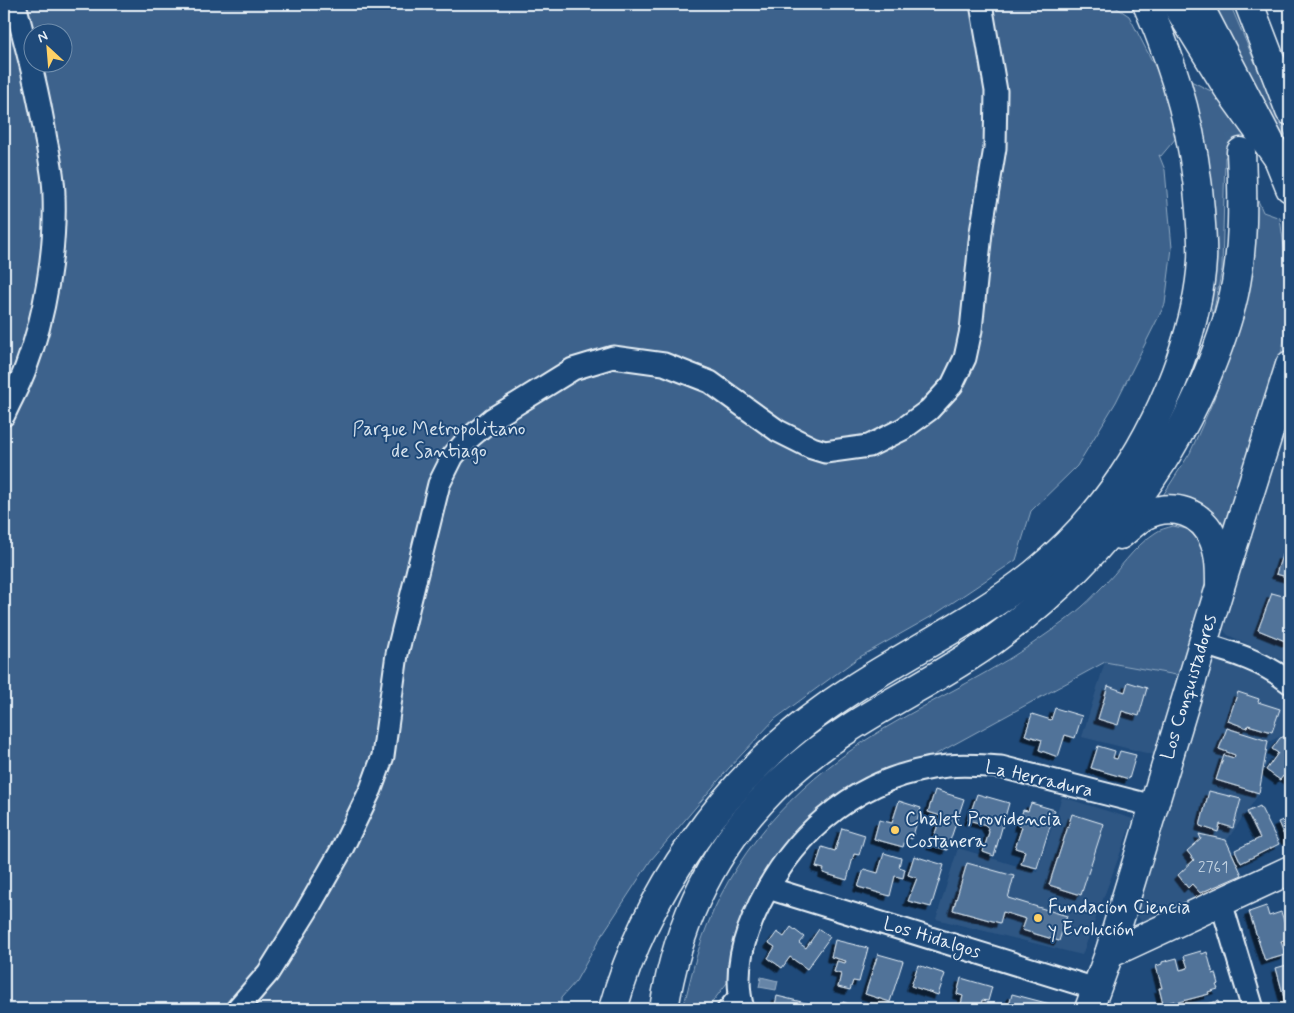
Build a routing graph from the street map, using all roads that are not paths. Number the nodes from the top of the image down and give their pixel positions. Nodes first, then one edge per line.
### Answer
1 (15, 4) edge
2 (981, 4) edge
3 (1147, 4) edge
4 (1176, 4) edge
5 (1198, 4) edge
6 (1249, 4) edge
7 (1290, 111) edge
8 (1241, 152) tunnel mouth
9 (1278, 158) junction
10 (1290, 188) edge
11 (1290, 365) edge
12 (4, 415) edge
13 (1220, 587) junction
14 (1058, 588) junction
15 (1203, 644) junction
16 (1290, 682) edge
17 (1153, 806) junction
18 (1290, 870) edge
19 (768, 888) junction
20 (1221, 902) junction
21 (1108, 954) junction
22 (741, 999) edge
23 (1093, 999) edge
24 (237, 1009) edge
25 (613, 1009) edge
26 (664, 1009) edge
27 (722, 1009) edge
28 (1253, 1009) edge

1 - 12 street
2 - 24 street
3 - 25 main road
4 - 9 main road
5 - 9 main road
6 - 7 main road
8 - 14 main road
9 - 10 main road
11 - 13 main road, Los Conquistadores
13 - 14 main road
13 - 15 main road, Los Conquistadores
14 - 26 main road
15 - 16 street
15 - 17 main road, Los Conquistadores
17 - 19 street, La Herradura
17 - 21 main road, Los Conquistadores
18 - 20 main road
19 - 22 street, La Herradura
19 - 23 street, Los Hidalgos
20 - 21 main road
20 - 28 street
21 - 23 main road, Los Conquistadores
22 - 27 lane

